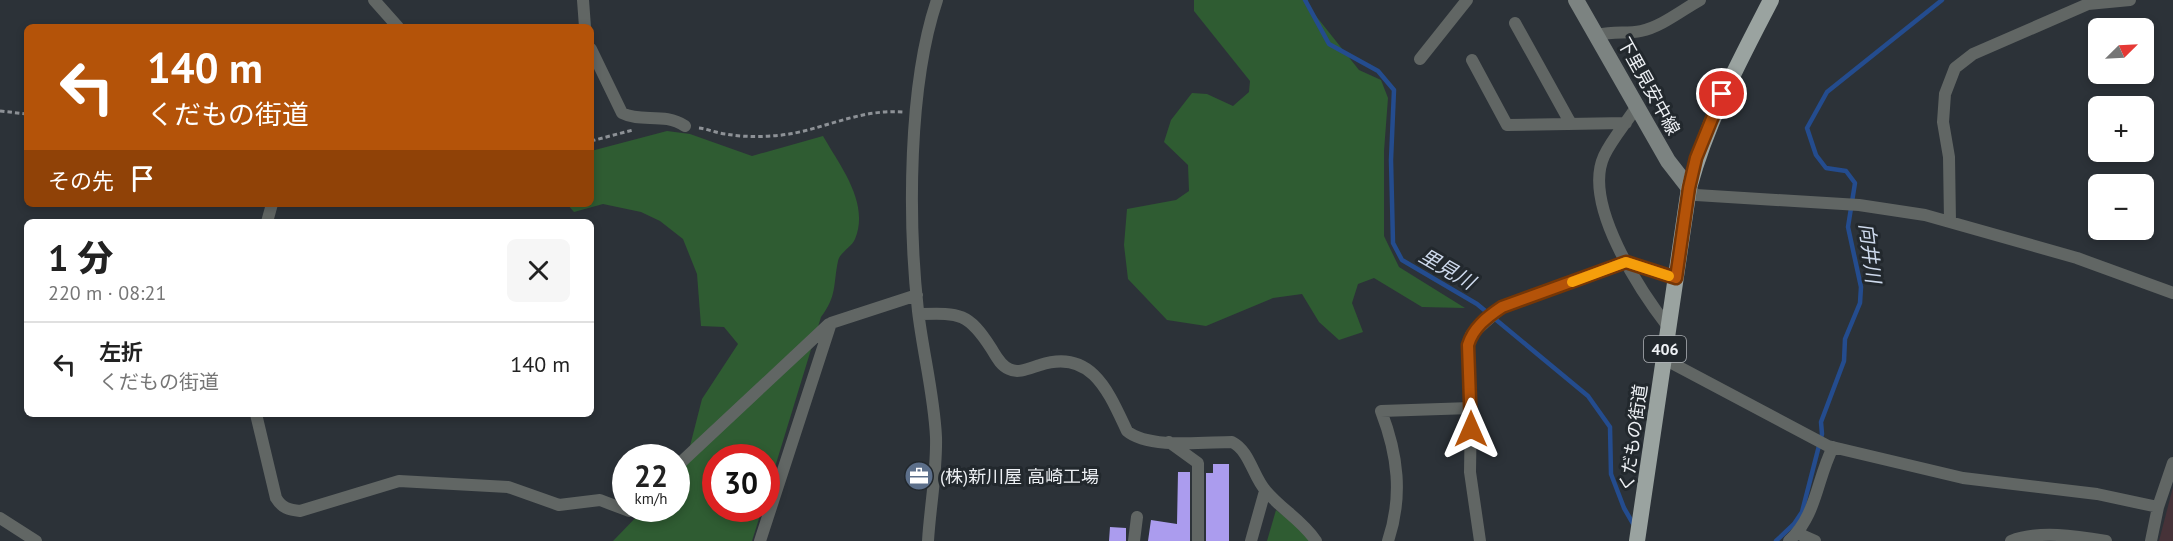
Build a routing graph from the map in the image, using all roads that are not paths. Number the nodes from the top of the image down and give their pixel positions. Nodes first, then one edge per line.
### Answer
1 (374, 0) edge
2 (583, 0) edge
3 (937, 0) edge
4 (1467, 0) edge
5 (1576, 0) edge
6 (1700, 0) edge
7 (1771, 0) edge
8 (2130, 0) edge
9 (1515, 23) dead end
10 (395, 24) edge
11 (585, 24) edge
12 (1598, 35) junction
13 (594, 55) edge
14 (1420, 59) dead end
15 (1472, 60) dead end
16 (1637, 106) junction
17 (1626, 123) junction
18 (1571, 124) junction
19 (685, 126) road end
20 (1689, 188) junction
21 (1950, 222) junction
22 (1626, 262) junction
23 (1676, 278) junction
24 (2173, 293) edge
25 (917, 295) junction
26 (919, 314) junction
27 (831, 322) junction
28 (1669, 328) junction
29 (1664, 359) junction
30 (1471, 408) junction
31 (257, 417) edge
32 (1169, 442) junction
33 (1833, 447) junction
34 (690, 454) edge
35 (2173, 463) edge
36 (1265, 491) junction
37 (612, 505) edge
38 (2158, 507) junction
39 (1137, 517) dead end
40 (0, 518) edge
41 (1638, 534) edge
42 (1793, 537) edge
43 (36, 541) edge
44 (760, 541) edge
45 (928, 541) edge
46 (1134, 541) edge
47 (1198, 541) edge
48 (1251, 541) edge
49 (1316, 541) edge
50 (1388, 541) edge
51 (1480, 541) edge
52 (1815, 541) edge
53 (2011, 541) edge
54 (2106, 541) edge
55 (2151, 541) edge

1 - 10 street
2 - 11 street
3 - 25 street
4 - 14 street
5 - 12 main road, 下里見安中線
6 - 12 street
7 - 20 highway, くだもの街道 / 406
8 - 21 street
9 - 18 street
12 - 16 main road, 下里見安中線
13 - 19 street
15 - 18 street
16 - 17 street
16 - 20 main road, 下里見安中線
17 - 18 street
17 - 22 street
20 - 21 street
20 - 23 highway, くだもの街道 / 406
21 - 24 street
22 - 23 street
22 - 28 street
22 - 30 street
23 - 28 highway, くだもの街道 / 406
25 - 26 street
25 - 27 street
26 - 32 street
26 - 45 street
27 - 34 street
27 - 44 street
28 - 29 highway, くだもの街道 / 406
29 - 33 street
29 - 41 highway, くだもの街道 / 406
30 - 50 street
30 - 51 street
31 - 37 street
32 - 36 street
32 - 47 street
33 - 38 street
33 - 42 street
35 - 38 street
36 - 48 street
36 - 49 street
38 - 55 street
39 - 46 street
40 - 43 street
42 - 52 street
53 - 54 street

